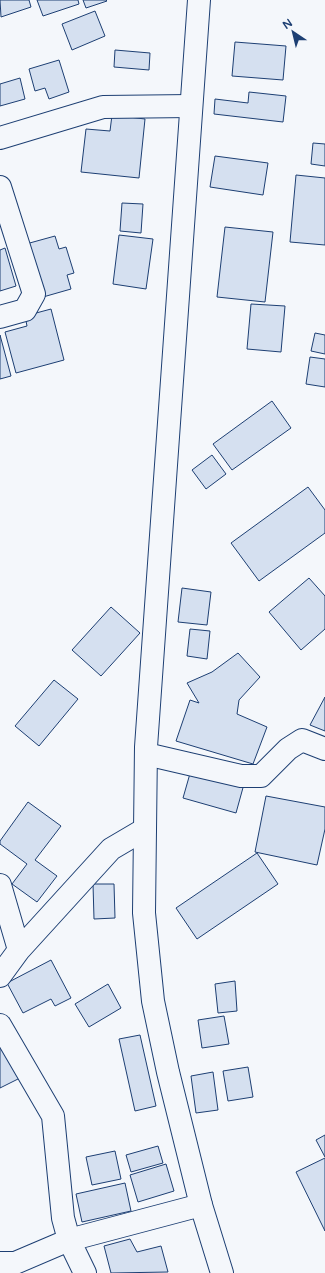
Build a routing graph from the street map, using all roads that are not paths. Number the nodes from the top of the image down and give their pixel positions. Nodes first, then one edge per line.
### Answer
1 (198, 0) edge
2 (191, 106) junction
3 (0, 138) edge
4 (0, 187) edge
5 (0, 317) edge
6 (325, 749) edge
7 (146, 754) junction
8 (145, 829) junction
9 (0, 884) edge
10 (19, 950) junction
11 (0, 976) edge
12 (0, 1025) edge
13 (201, 1205) junction
14 (69, 1240) junction
15 (0, 1263) edge
16 (85, 1273) edge
17 (222, 1273) edge

1 - 2 street
2 - 3 street
2 - 7 street
4 - 5 street
6 - 7 street
7 - 8 street
8 - 10 street
8 - 13 street
9 - 10 street
10 - 11 street
12 - 14 street
13 - 14 street
13 - 17 street
14 - 15 street
14 - 16 street

